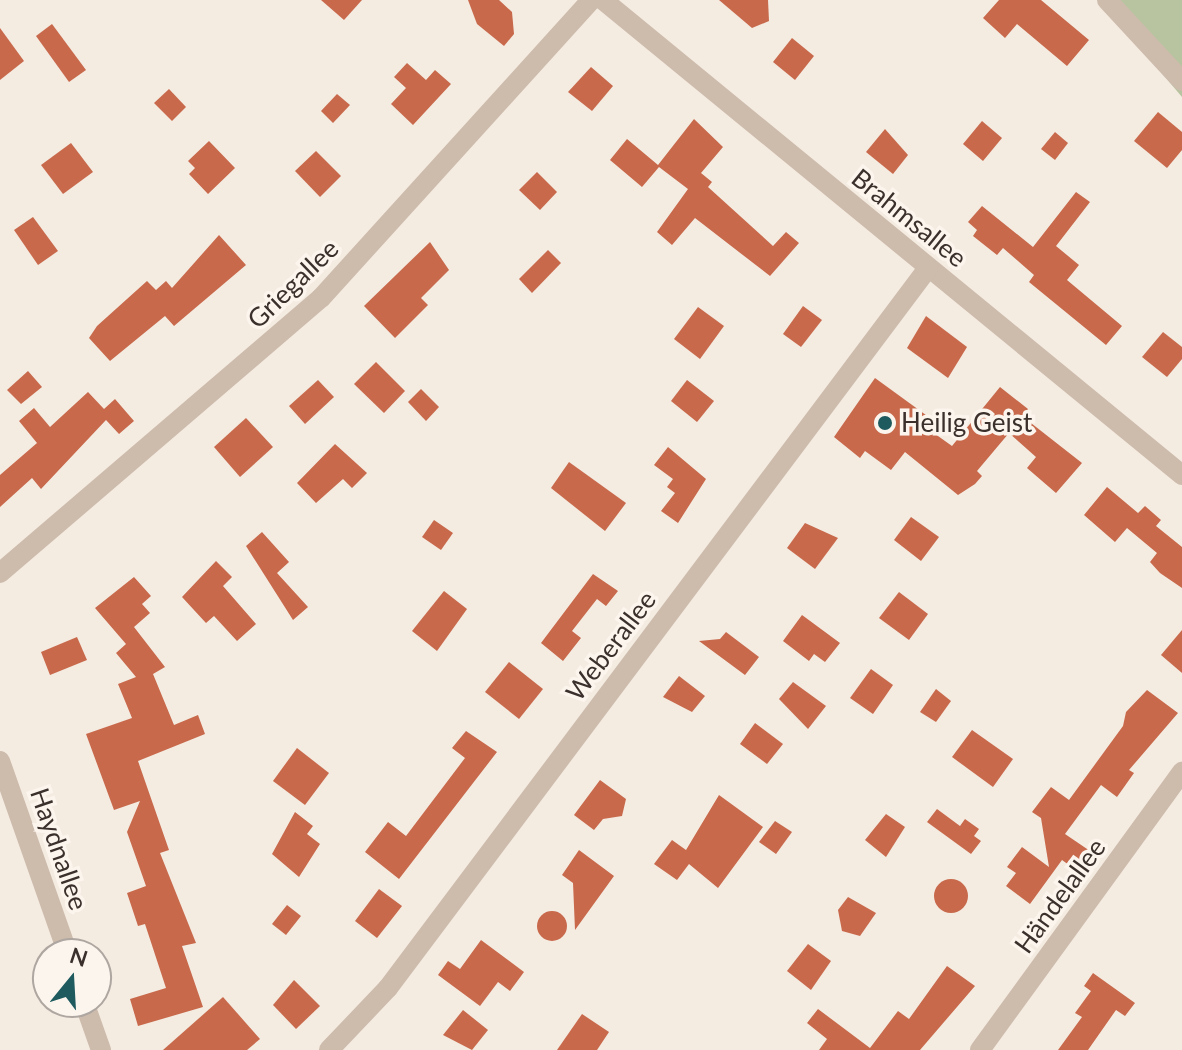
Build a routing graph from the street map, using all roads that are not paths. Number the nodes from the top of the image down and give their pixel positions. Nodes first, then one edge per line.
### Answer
1 (591, 0) edge
2 (603, 0) edge
3 (1107, 0) edge
4 (1182, 81) edge
5 (928, 268) junction
6 (1182, 475) edge
7 (0, 573) edge
8 (0, 761) edge
9 (1182, 772) edge
10 (62, 938) edge
11 (90, 1018) edge
12 (101, 1050) edge
13 (329, 1050) edge
14 (980, 1050) edge

1 - 7 street, Griegallee
2 - 5 street, Brahmsallee
3 - 4 street
5 - 6 street, Brahmsallee
5 - 13 street, Weberallee
8 - 10 street, Haydnallee
9 - 14 street, Händelallee
11 - 12 street

